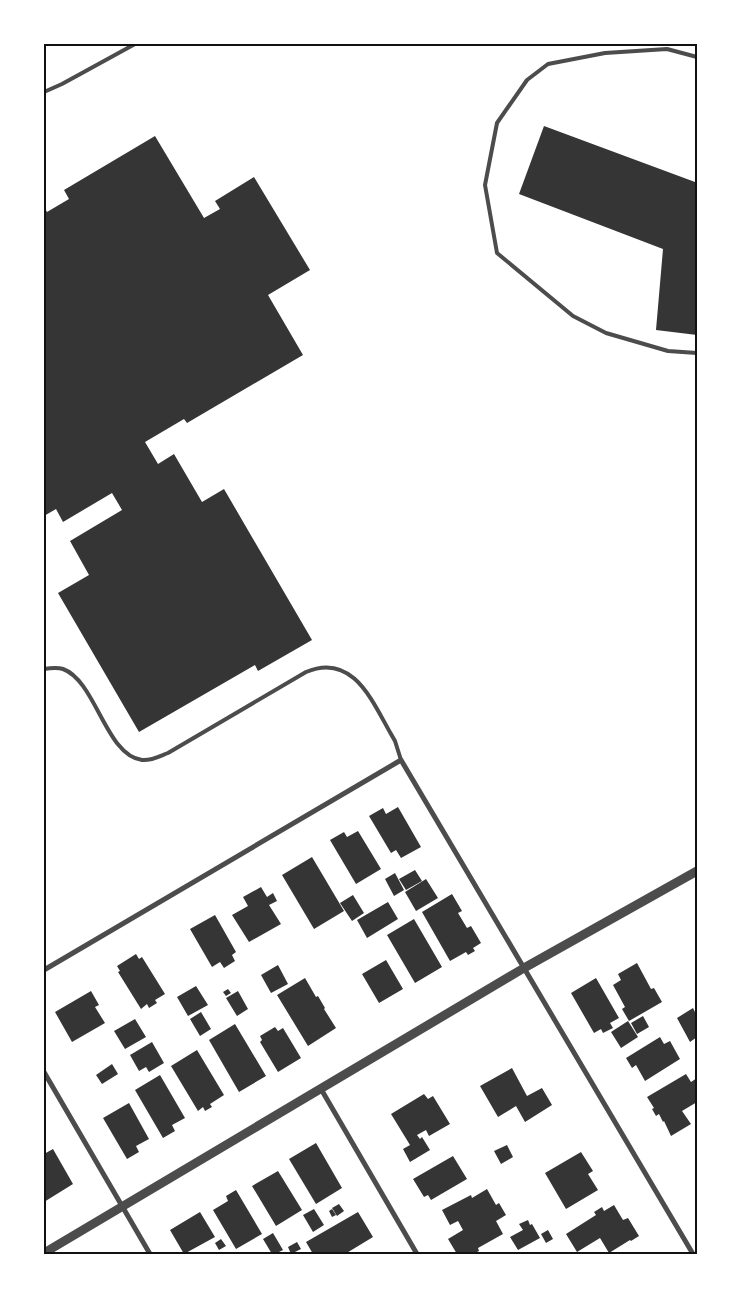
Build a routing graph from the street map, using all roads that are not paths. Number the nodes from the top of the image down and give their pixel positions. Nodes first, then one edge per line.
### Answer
1 (135, 44) edge
2 (128, 45) edge
3 (697, 57) edge
4 (44, 92) edge
5 (697, 353) edge
6 (44, 670) edge
7 (400, 760) junction
8 (697, 871) edge
9 (524, 968) junction
10 (44, 970) edge
11 (44, 1072) edge
12 (321, 1089) junction
13 (122, 1206) junction
14 (44, 1253) edge
15 (150, 1254) edge
16 (417, 1254) edge
17 (693, 1254) edge

1 - 2 lane
2 - 4 lane
3 - 5 lane
6 - 7 lane
7 - 9 street
7 - 10 street
8 - 9 street
9 - 12 street
9 - 17 street
11 - 13 street
12 - 13 street
12 - 16 street
13 - 14 street
13 - 15 street

